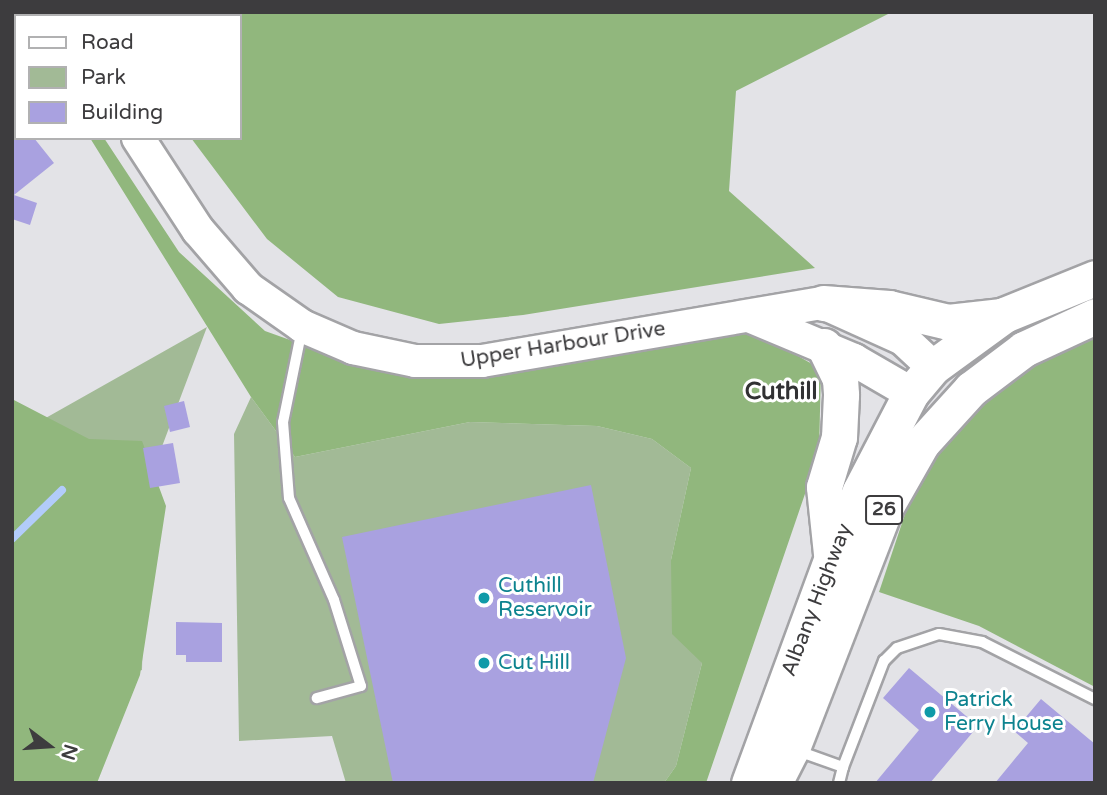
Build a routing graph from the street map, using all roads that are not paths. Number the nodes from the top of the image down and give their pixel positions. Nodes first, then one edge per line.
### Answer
1 (17, 12) edge
2 (12, 15) edge
3 (139, 140) edge
4 (1095, 278) edge
5 (823, 303) junction
6 (745, 315) junction
7 (1004, 315) junction
8 (1095, 316) edge
9 (302, 326) junction
10 (824, 346) junction
11 (922, 380) junction
12 (832, 557) junction
13 (317, 698) dead end
14 (1095, 699) edge
15 (792, 748) junction
16 (843, 766) junction
17 (748, 783) edge
18 (774, 783) edge
19 (839, 783) edge

1 - 2 street
3 - 9 main road, Upper Harbour Drive
4 - 7 main road, Albany Highway / 26
5 - 6 main road, Upper Harbour Drive
5 - 7 main road
5 - 11 main road
6 - 9 main road, Upper Harbour Drive
6 - 10 main road
7 - 11 main road, Albany Highway / 26
8 - 15 main road, Albany Highway / 26
9 - 13 lane
10 - 11 main road
10 - 12 main road
11 - 12 main road, Albany Highway / 26
12 - 17 main road, Albany Highway / 26
14 - 16 lane
15 - 16 lane
15 - 18 main road, Albany Highway / 26
16 - 19 lane

